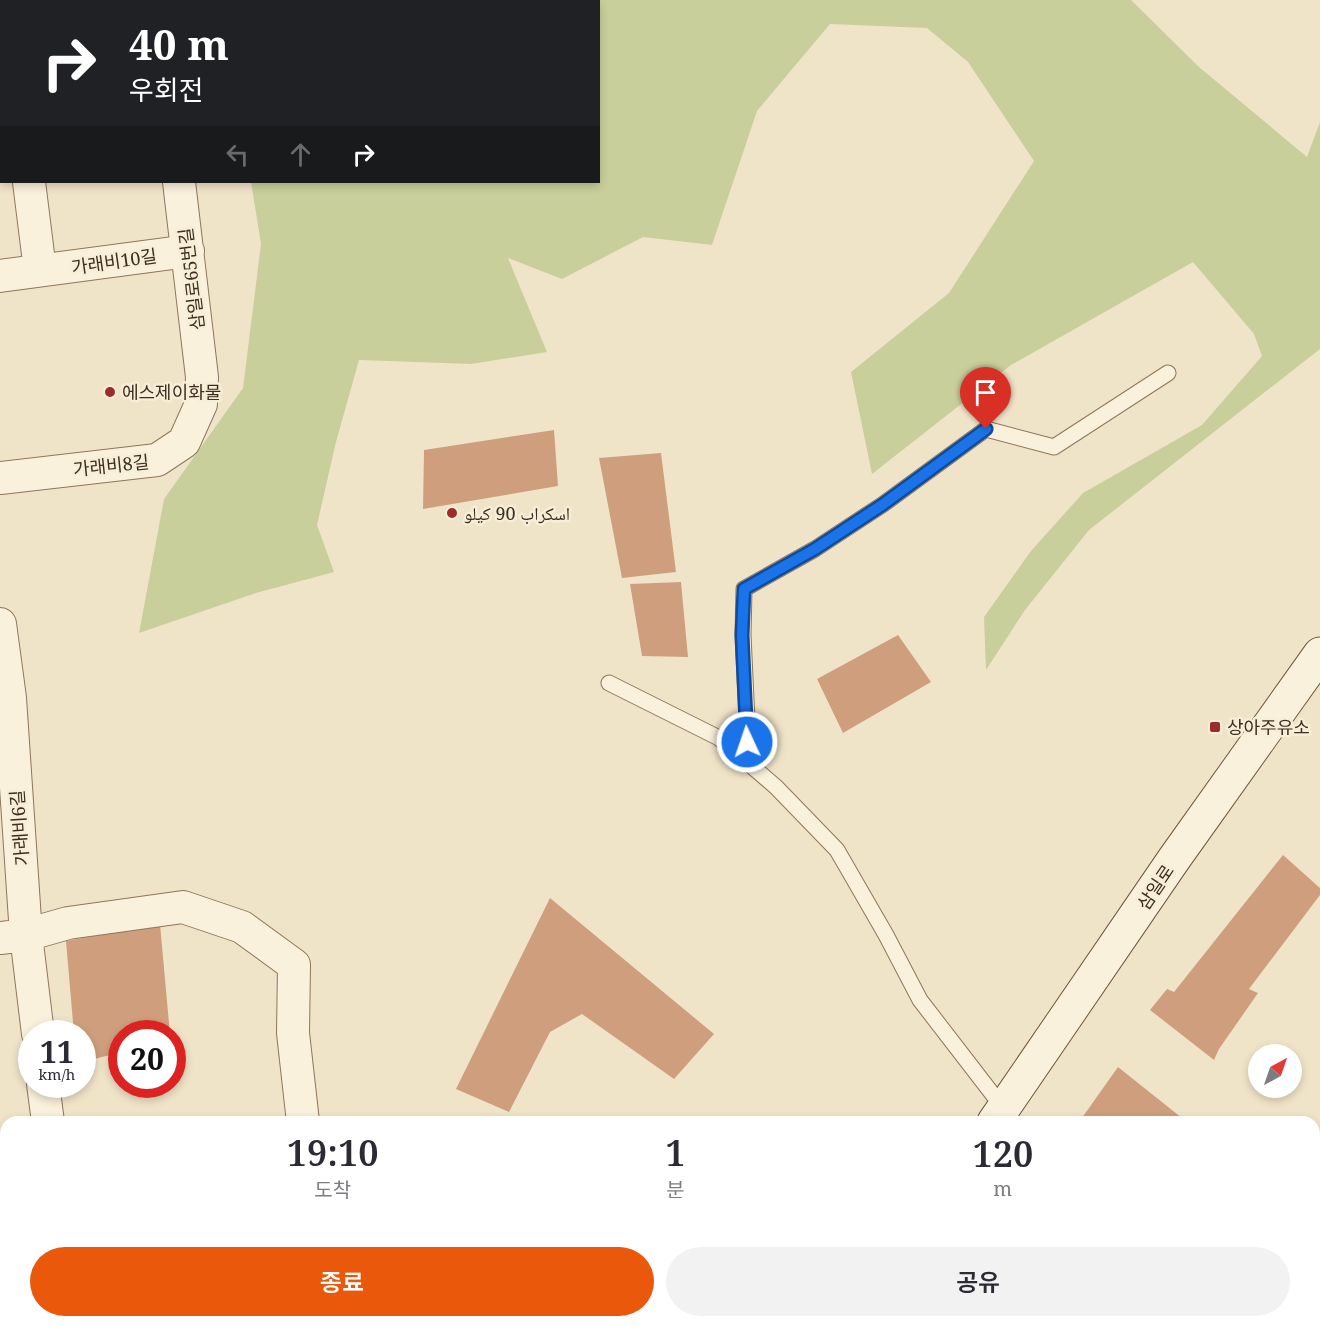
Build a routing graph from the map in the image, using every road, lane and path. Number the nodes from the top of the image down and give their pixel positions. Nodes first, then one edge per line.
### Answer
1 (29, 183) edge
2 (179, 183) edge
3 (188, 251) junction
4 (40, 270) junction
5 (0, 276) edge
6 (1168, 373) dead end
7 (202, 377) joint
8 (0, 478) edge
9 (0, 624) edge
10 (1320, 654) edge
11 (609, 683) dead end
12 (748, 763) junction
13 (13, 937) edge
14 (34, 1020) edge
15 (45, 1098) edge
16 (999, 1115) edge
17 (47, 1116) edge
18 (302, 1116) edge

1 - 4 street
2 - 3 street, 삼일로65번길
3 - 4 street, 가래비10길
3 - 7 street, 삼일로65번길
4 - 5 street, 가래비10길
6 - 12 lane
7 - 8 street, 가래비8길
9 - 13 street, 가래비6길
10 - 16 main road, 삼일로
11 - 12 lane
12 - 16 lane
13 - 14 street, 가래비6길
13 - 18 street
15 - 17 street

